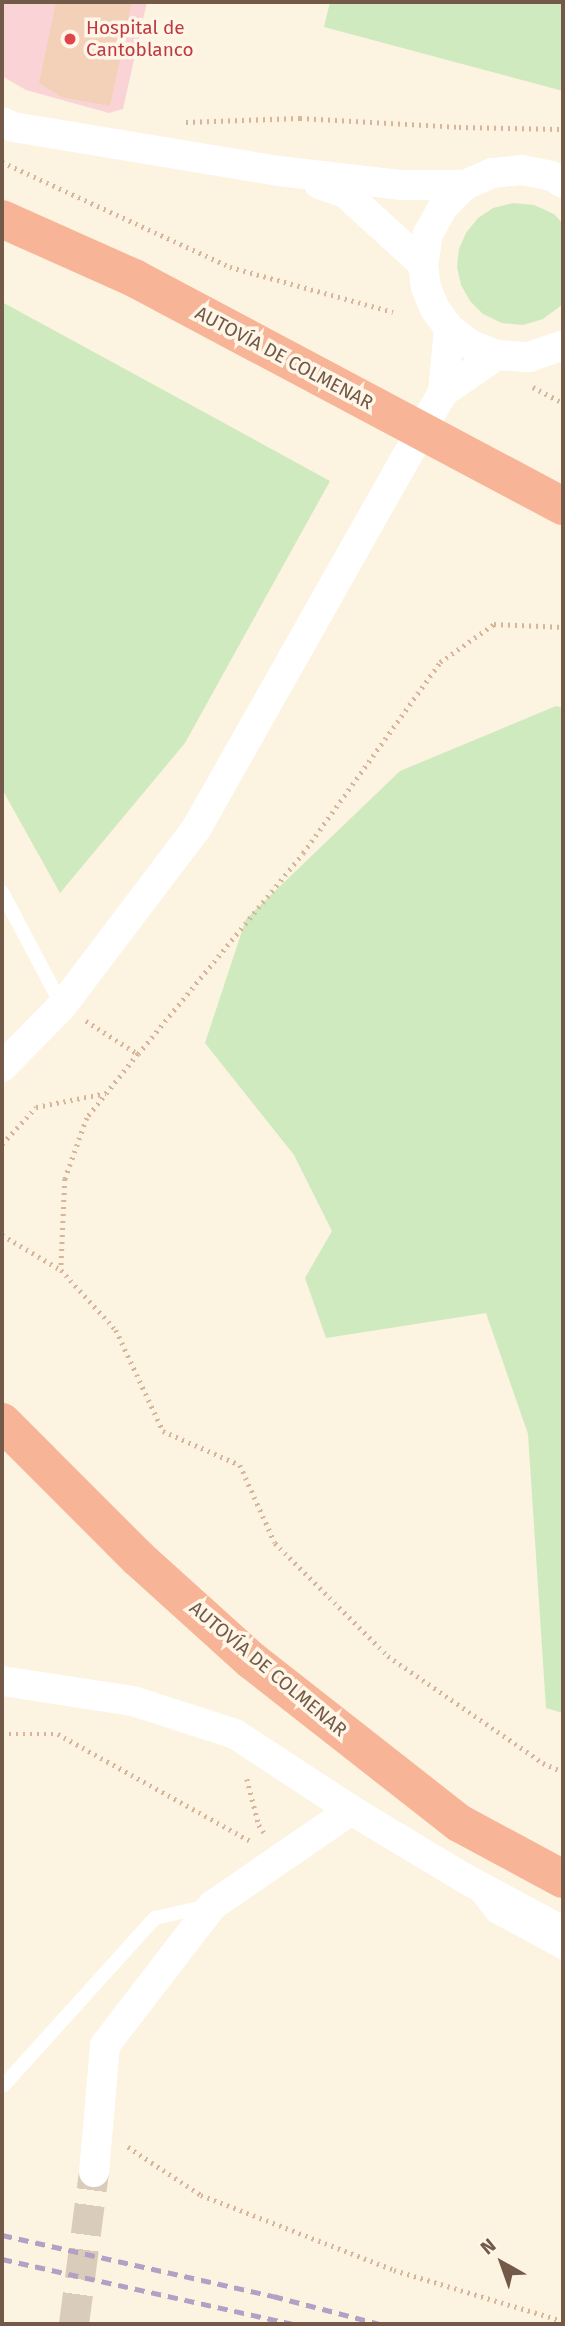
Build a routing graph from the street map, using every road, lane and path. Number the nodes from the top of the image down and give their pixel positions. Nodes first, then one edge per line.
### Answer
1 (2, 122) edge
2 (177, 122) dead end
3 (563, 129) edge
4 (2, 162) edge
5 (278, 171) junction
6 (563, 183) edge
7 (465, 185) junction
8 (2, 219) edge
9 (423, 264) junction
10 (393, 312) dead end
11 (449, 328) junction
12 (563, 345) edge
13 (497, 355) junction
14 (532, 386) dead end
15 (443, 392) junction
16 (563, 403) edge
17 (563, 506) edge
18 (563, 627) edge
19 (2, 892) edge
20 (62, 1006) junction
21 (138, 1054) junction
22 (2, 1067) edge
23 (107, 1093) junction
24 (2, 1144) edge
25 (2, 1235) edge
26 (61, 1270) junction
27 (2, 1422) edge
28 (2, 1681) edge
29 (2, 1734) edge
30 (237, 1772) dead end
31 (563, 1772) edge
32 (351, 1810) junction
33 (280, 1857) junction
34 (464, 1878) junction
35 (563, 1879) edge
36 (213, 1905) junction
37 (563, 1931) edge
38 (563, 1953) edge
39 (4, 2085) dead end
40 (98, 2135) junction
41 (94, 2172) tunnel mouth
42 (563, 2321) edge

1 - 5 street
2 - 3 path
4 - 10 path
5 - 7 street
5 - 9 street
6 - 7 street
7 - 9 street
8 - 17 highway, AUTOVÍA DE COLMENAR
9 - 11 street
11 - 13 street
11 - 15 street
12 - 13 street
13 - 15 street
14 - 16 path
15 - 20 street
18 - 21 path
19 - 20 lane
20 - 21 path
20 - 22 street
21 - 23 path
23 - 24 path
23 - 26 path
25 - 26 path
26 - 31 path
27 - 35 highway, AUTOVÍA DE COLMENAR
28 - 32 street
29 - 33 path
30 - 33 path
32 - 33 street
32 - 34 street
33 - 36 street
34 - 37 street
34 - 38 lane
36 - 39 lane
36 - 40 street
40 - 41 street
40 - 42 path

